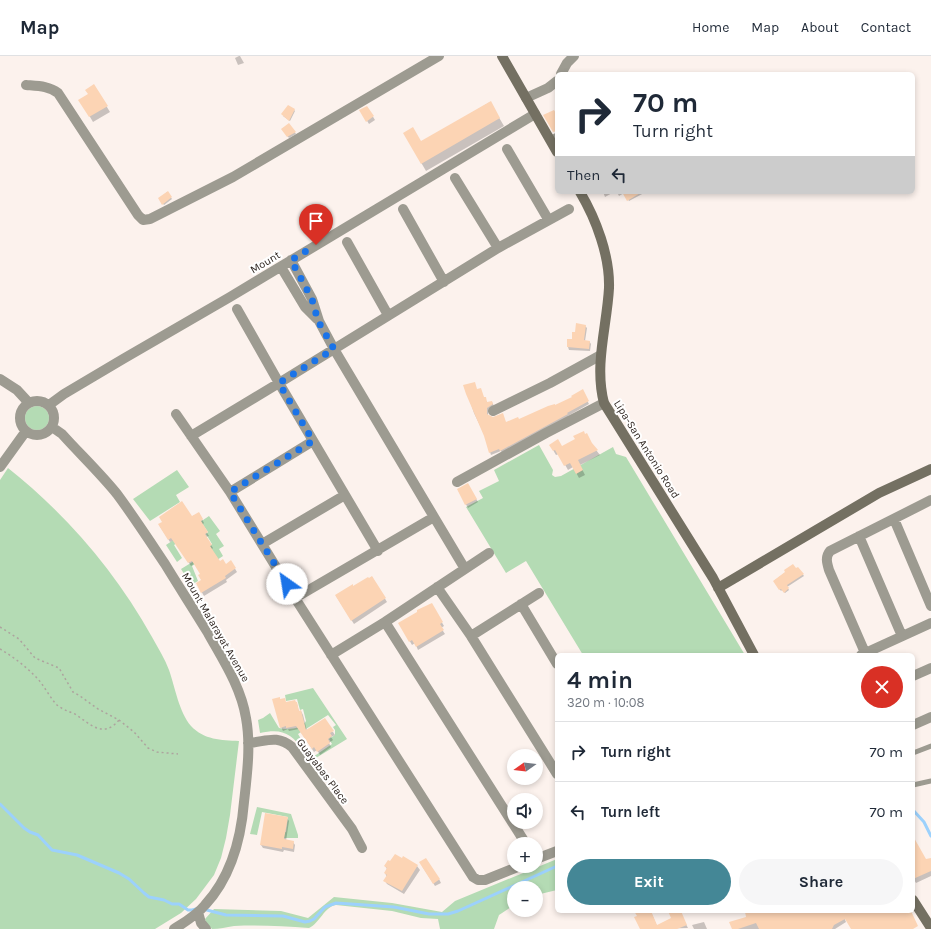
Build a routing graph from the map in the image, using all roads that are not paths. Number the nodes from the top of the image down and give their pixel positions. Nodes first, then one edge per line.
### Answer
1 (439, 56) edge
2 (502, 56) edge
3 (574, 56) edge
4 (562, 72) edge
5 (555, 83) edge
6 (26, 85) dead end
7 (526, 98) junction
8 (535, 114) junction
9 (553, 137) edge
10 (507, 149) dead end
11 (455, 178) dead end
12 (581, 194) edge
13 (403, 208) dead end
14 (568, 209) dead end
15 (548, 219) junction
16 (347, 242) dead end
17 (498, 248) junction
18 (291, 260) junction
19 (281, 267) junction
20 (444, 282) junction
21 (237, 309) dead end
22 (388, 315) junction
23 (318, 321) junction
24 (334, 349) junction
25 (601, 355) junction
26 (0, 379) edge
27 (279, 383) junction
28 (29, 403) junction
29 (604, 403) junction
30 (49, 405) junction
31 (493, 411) dead end
32 (176, 414) dead end
33 (52, 427) junction
34 (26, 431) junction
35 (192, 436) junction
36 (313, 441) junction
37 (0, 467) edge
38 (931, 469) edge
39 (457, 482) dead end
40 (230, 492) junction
41 (345, 495) junction
42 (931, 500) edge
43 (434, 517) junction
44 (894, 519) junction
45 (859, 536) junction
46 (262, 544) junction
47 (378, 551) junction
48 (489, 553) dead end
49 (465, 569) junction
50 (437, 587) junction
51 (718, 588) junction
52 (539, 593) dead end
53 (295, 598) junction
54 (521, 604) junction
55 (931, 606) edge
56 (384, 622) junction
57 (931, 623) edge
58 (471, 636) junction
59 (902, 636) junction
60 (753, 653) edge
61 (864, 653) edge
62 (866, 653) edge
63 (331, 655) junction
64 (555, 661) edge
65 (931, 668) edge
66 (915, 675) edge
67 (931, 718) edge
68 (915, 724) edge
69 (248, 744) junction
70 (931, 746) edge
71 (915, 752) edge
72 (555, 771) edge
73 (931, 781) edge
74 (915, 785) edge
75 (522, 837) edge
76 (362, 848) dead end
77 (555, 852) edge
78 (543, 856) edge
79 (507, 871) edge
80 (915, 903) edge
81 (201, 910) junction
82 (931, 928) edge
83 (175, 929) edge
84 (189, 929) edge
85 (206, 929) edge

1 - 6 street
2 - 7 main road
3 - 4 street
5 - 7 street
7 - 8 main road
8 - 9 main road
8 - 18 street, Mount
10 - 15 street
11 - 17 street
12 - 25 main road, Lipa-San Antonio Road
13 - 20 street
14 - 15 street
15 - 17 street
16 - 22 street
17 - 20 street
18 - 19 street, Mount
18 - 23 street
19 - 23 street
19 - 30 street, Mount
20 - 22 street
21 - 27 street
22 - 24 street
23 - 24 street
24 - 27 street
24 - 43 street
25 - 29 main road, Lipa-San Antonio Road
25 - 31 street
26 - 28 street
27 - 35 street
27 - 36 street
28 - 30 street
28 - 34 street
29 - 39 street
29 - 51 main road, Lipa-San Antonio Road
30 - 33 street
32 - 35 street
33 - 34 street
33 - 69 street, Mount Malarayat Avenue
34 - 37 street
35 - 40 street
36 - 40 street
36 - 41 street
38 - 51 main road
40 - 46 street
41 - 46 street
41 - 47 street
42 - 44 street
43 - 47 street
43 - 49 street
44 - 45 street
44 - 55 street
45 - 59 street
45 - 61 street
46 - 53 street
47 - 53 street
48 - 49 street
49 - 50 street
50 - 56 street
50 - 58 street
51 - 60 main road, Lipa-San Antonio Road
52 - 54 street
53 - 63 street
54 - 58 street
54 - 64 street
56 - 63 street
56 - 75 street
57 - 59 street
58 - 72 street
59 - 62 street
63 - 79 street
65 - 66 street
67 - 68 street
69 - 76 street, Guayabas Place
69 - 81 street, Mount Malarayat Avenue
70 - 71 lane
73 - 74 lane
77 - 78 street
80 - 82 main road
81 - 83 street, Mount Malarayat Avenue
81 - 85 street
83 - 84 street

